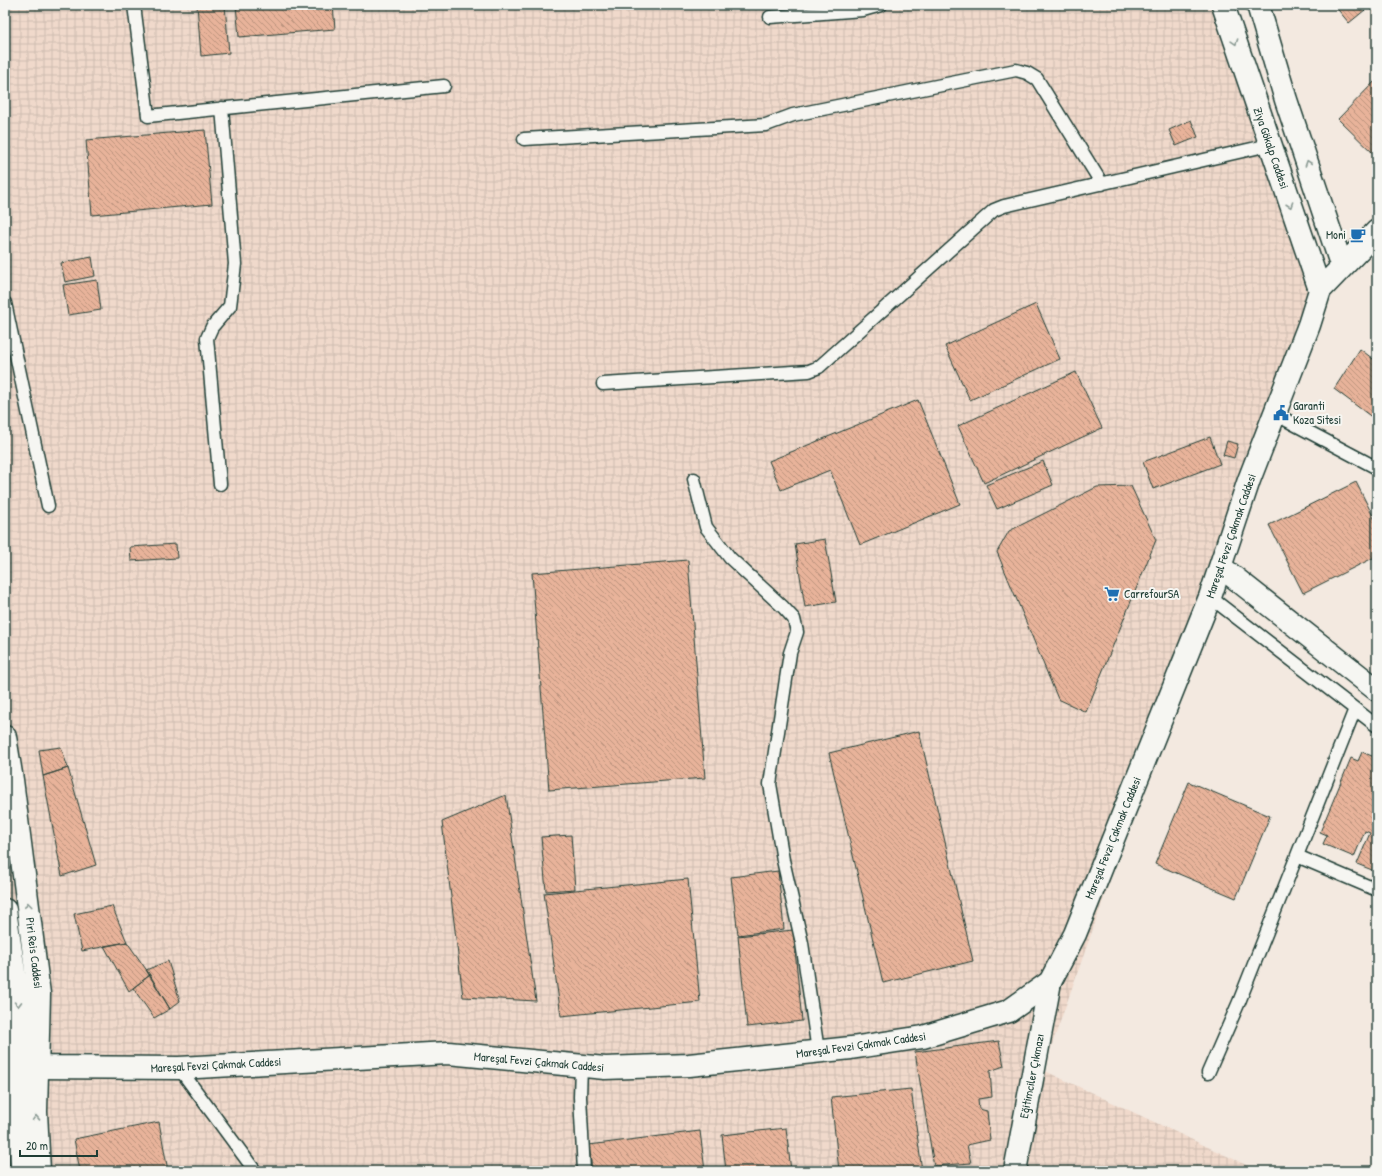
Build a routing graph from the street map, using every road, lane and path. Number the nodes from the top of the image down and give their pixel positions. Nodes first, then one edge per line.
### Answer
1 (134, 5) edge
2 (881, 5) edge
3 (1223, 5) edge
4 (1258, 5) edge
5 (770, 17) dead end
6 (444, 86) dead end
7 (222, 108) junction
8 (524, 139) dead end
9 (1270, 146) junction
10 (1102, 184) junction
11 (1377, 231) edge
12 (1342, 267) junction
13 (1320, 290) junction
14 (5, 303) edge
15 (603, 384) dead end
16 (1275, 414) junction
17 (1377, 468) edge
18 (694, 479) dead end
19 (220, 484) dead end
20 (48, 506) dead end
21 (1221, 567) junction
22 (1210, 597) junction
23 (1377, 690) edge
24 (1355, 709) junction
25 (1377, 726) edge
26 (5, 737) edge
27 (1297, 856) junction
28 (1377, 890) edge
29 (5, 910) edge
30 (1050, 982) junction
31 (818, 1051) junction
32 (20, 1065) edge
33 (580, 1066) junction
34 (179, 1068) junction
35 (1208, 1072) dead end
36 (22, 1171) edge
37 (38, 1171) edge
38 (255, 1171) edge
39 (584, 1171) edge
40 (1014, 1171) edge

1 - 7 lane
2 - 5 lane
3 -> 9 street, Ziya Gökalp Caddesi
12 -> 4 street
6 - 7 lane
7 - 19 lane
8 - 10 lane
9 - 10 lane
9 -> 13 street, Ziya Gökalp Caddesi
10 - 15 lane
11 - 12 street, Mareşal Fevzi Çakmak Caddesi
12 - 13 street, Mareşal Fevzi Çakmak Caddesi
13 - 16 street, Mareşal Fevzi Çakmak Caddesi
14 - 20 lane
16 - 17 lane
16 - 21 street, Mareşal Fevzi Çakmak Caddesi
18 - 31 lane
21 - 22 street, Mareşal Fevzi Çakmak Caddesi
21 - 23 street
22 - 24 lane
22 - 30 street, Mareşal Fevzi Çakmak Caddesi
24 - 25 lane
24 - 27 lane
32 -> 26 street, Piri Reis Caddesi
27 - 28 lane
27 - 35 lane
29 -> 32 street, Piri Reis Caddesi
30 - 31 street, Mareşal Fevzi Çakmak Caddesi
30 - 40 street, Eğitimciler Çıkmazı
31 - 33 street, Mareşal Fevzi Çakmak Caddesi
32 - 34 street, Mareşal Fevzi Çakmak Caddesi
32 - 36 street, Piri Reis Caddesi
37 -> 32 street, Piri Reis Caddesi
33 - 34 street, Mareşal Fevzi Çakmak Caddesi
33 - 39 lane
34 - 38 lane

